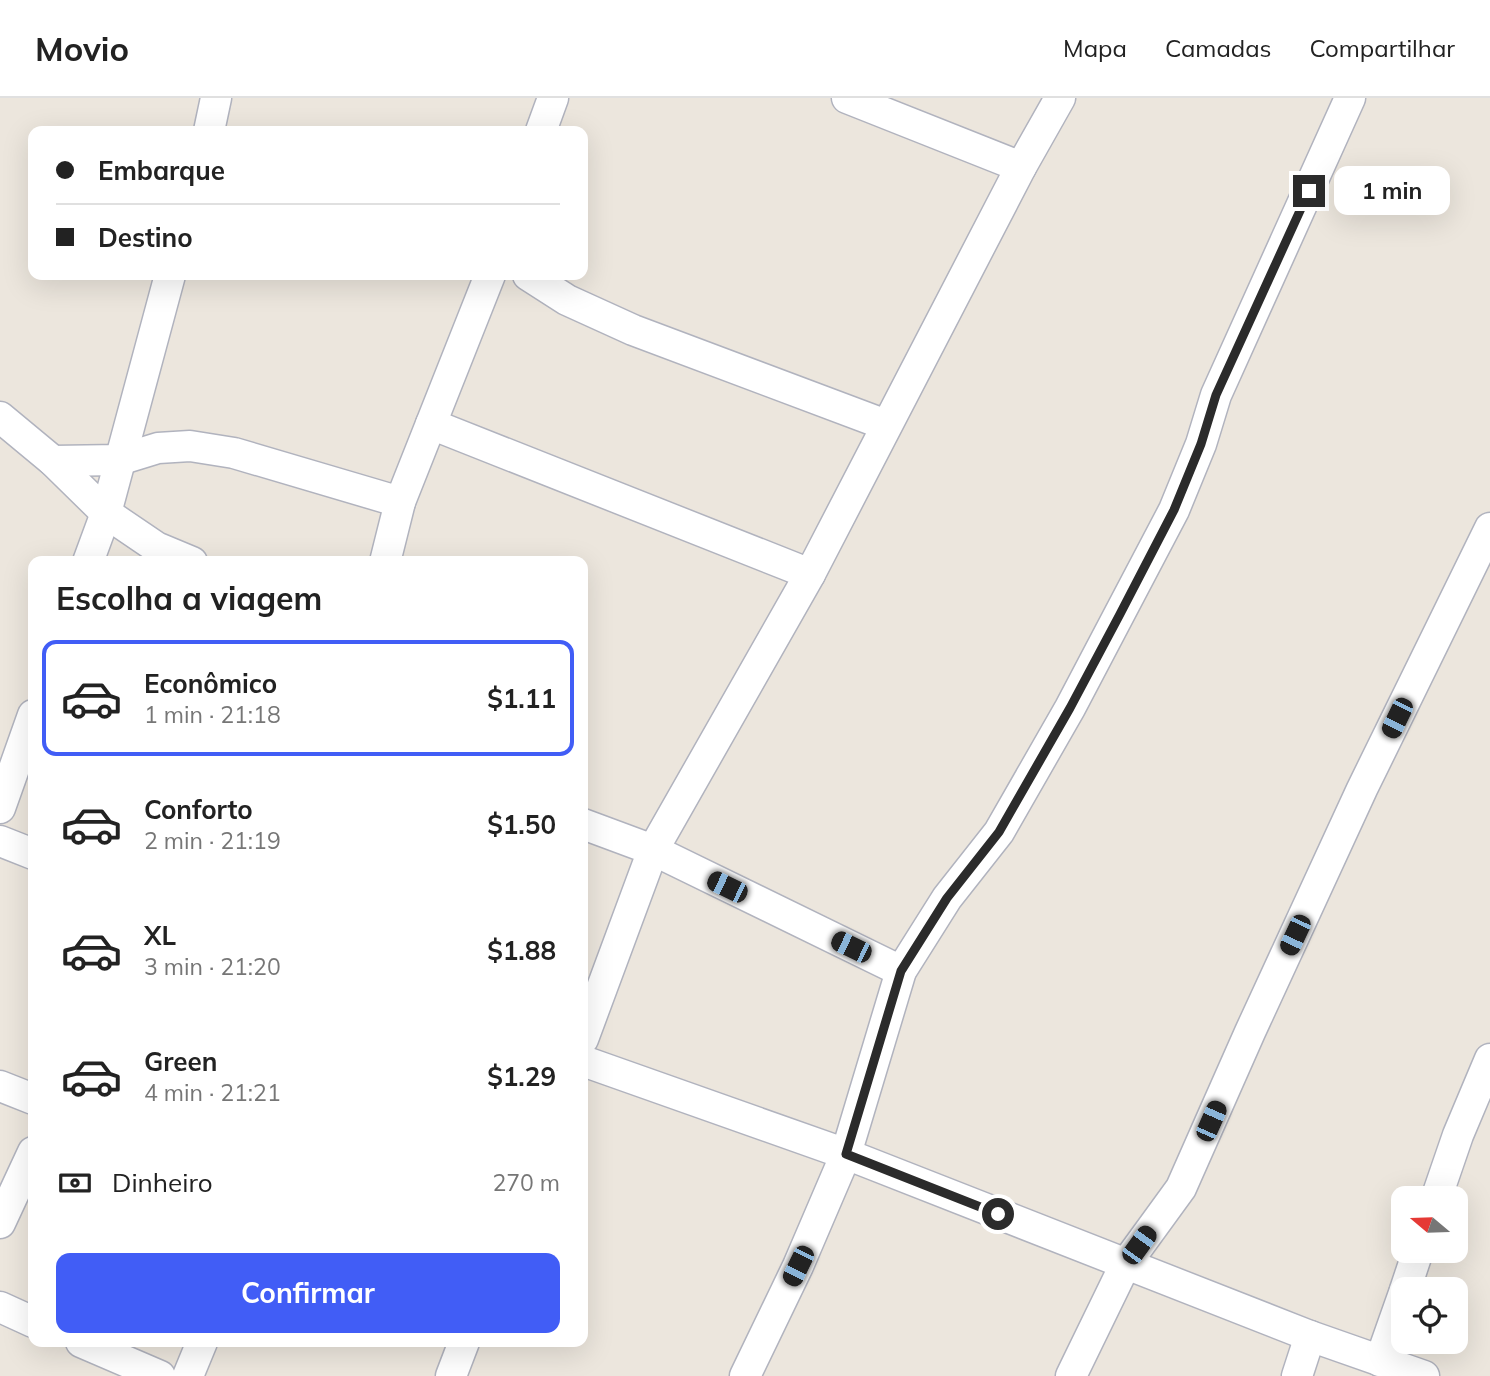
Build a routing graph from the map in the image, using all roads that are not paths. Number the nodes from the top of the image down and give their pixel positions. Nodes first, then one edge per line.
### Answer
1 (216, 98) edge
2 (553, 98) edge
3 (847, 98) edge
4 (1060, 98) edge
5 (1350, 98) edge
6 (210, 126) edge
7 (543, 126) edge
8 (1021, 167) junction
9 (169, 280) edge
10 (487, 280) edge
11 (536, 280) edge
12 (0, 417) edge
13 (430, 424) junction
14 (886, 425) junction
15 (119, 460) junction
16 (53, 461) junction
17 (400, 502) junction
18 (106, 513) junction
19 (1490, 528) edge
20 (90, 556) edge
21 (178, 556) edge
22 (386, 556) edge
23 (810, 574) junction
24 (28, 729) edge
25 (0, 808) edge
26 (588, 826) edge
27 (0, 841) edge
28 (653, 850) junction
29 (28, 852) edge
30 (901, 971) junction
31 (588, 1026) edge
32 (1490, 1059) edge
33 (588, 1064) edge
34 (0, 1086) edge
35 (28, 1097) edge
36 (846, 1154) junction
37 (28, 1163) edge
38 (1440, 1186) edge
39 (0, 1223) edge
40 (1125, 1265) junction
41 (0, 1307) edge
42 (28, 1320) edge
43 (1391, 1329) edge
44 (1310, 1336) junction
45 (93, 1347) edge
46 (200, 1347) edge
47 (462, 1347) edge
48 (1380, 1360) junction
49 (160, 1376) edge
50 (188, 1376) edge
51 (451, 1376) edge
52 (745, 1376) edge
53 (1071, 1376) edge
54 (1297, 1376) edge
55 (1424, 1376) edge

1 - 6 street
2 - 7 street
3 - 8 street
4 - 8 street
5 - 30 street
8 - 14 street
9 - 15 street
10 - 13 street
11 - 14 street
12 - 16 street
13 - 17 street
13 - 23 street
14 - 23 street
15 - 16 street
15 - 17 street
15 - 18 street
16 - 18 street
17 - 22 street
18 - 20 street
18 - 21 street
19 - 40 street
23 - 28 street
24 - 25 street
26 - 28 street
27 - 29 street
28 - 30 street
28 - 31 street
30 - 36 street
32 - 38 street
33 - 36 street
34 - 35 street
36 - 40 street
36 - 52 street
37 - 39 street
40 - 44 street
40 - 53 street
41 - 42 street
43 - 48 street
44 - 48 street
44 - 54 street
45 - 49 street
46 - 50 street
47 - 51 street
48 - 55 street

